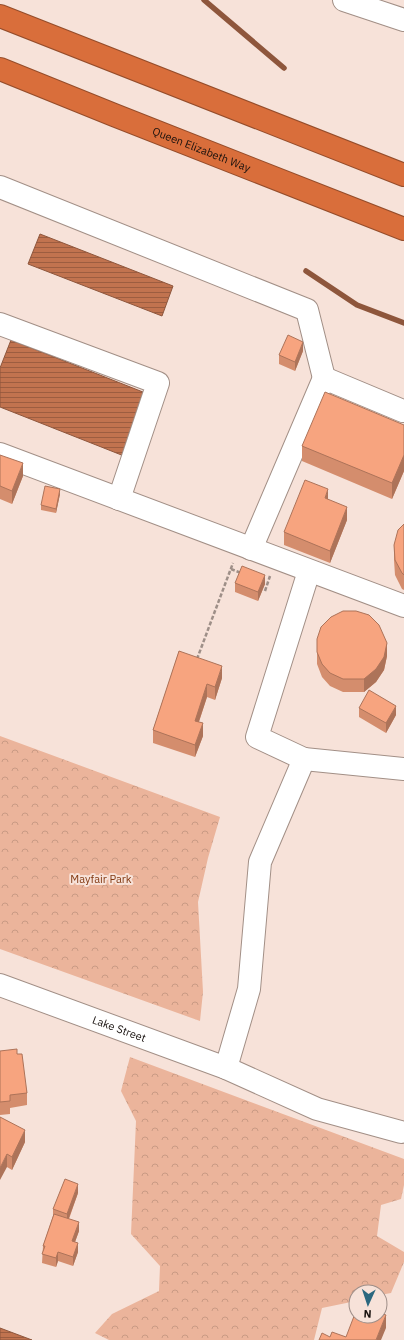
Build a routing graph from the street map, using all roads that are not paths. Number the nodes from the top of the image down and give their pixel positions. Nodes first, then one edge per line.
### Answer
1 (344, 0) edge
2 (0, 16) edge
3 (404, 20) edge
4 (0, 69) edge
5 (404, 175) edge
6 (0, 187) edge
7 (404, 229) edge
8 (0, 324) edge
9 (324, 378) junction
10 (403, 411) edge
11 (0, 454) edge
12 (119, 499) junction
13 (246, 547) junction
14 (309, 571) junction
15 (404, 606) edge
16 (304, 759) junction
17 (404, 769) edge
18 (0, 986) edge
19 (232, 1071) junction
20 (403, 1133) edge

1 - 3 street
2 - 5 highway
4 - 7 highway, Queen Elizabeth Way
6 - 9 street
8 - 12 street
9 - 10 street
9 - 13 street
11 - 12 street
12 - 13 street
13 - 14 street
14 - 15 street
14 - 16 street
16 - 17 street
16 - 19 street
18 - 19 street, Lake Street
19 - 20 street, Lake Street

